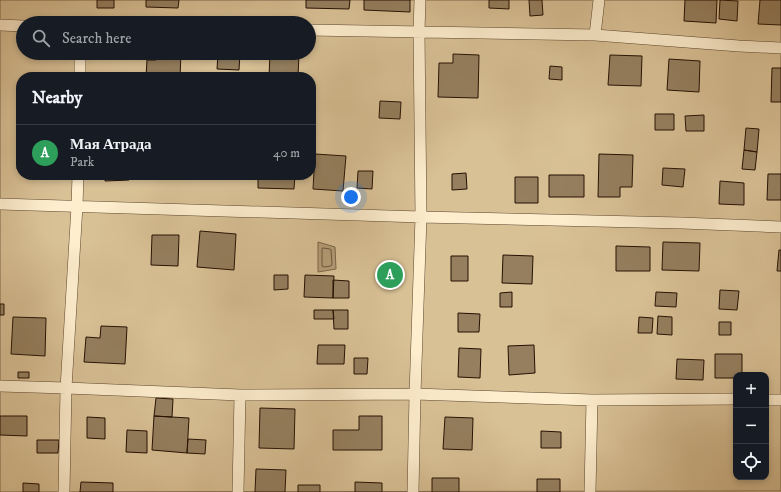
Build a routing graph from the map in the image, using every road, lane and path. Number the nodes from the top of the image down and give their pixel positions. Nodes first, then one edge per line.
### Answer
1 (420, 0) edge
2 (599, 0) edge
3 (0, 25) edge
4 (16, 26) edge
5 (316, 30) edge
6 (419, 31) junction
7 (595, 34) junction
8 (781, 48) edge
9 (80, 60) edge
10 (80, 72) edge
11 (78, 180) edge
12 (0, 204) edge
13 (77, 206) junction
14 (421, 217) junction
15 (781, 226) edge
16 (0, 386) edge
17 (66, 388) junction
18 (415, 394) junction
19 (240, 395) junction
20 (733, 399) edge
21 (592, 400) junction
22 (769, 400) edge
23 (781, 400) edge
24 (64, 492) edge
25 (238, 492) edge
26 (413, 492) edge
27 (590, 492) edge

1 - 6 street
2 - 7 street
3 - 4 street
5 - 6 street
6 - 7 street
6 - 14 street
7 - 8 street
9 - 10 street
11 - 13 street
12 - 13 street
13 - 14 street
13 - 17 street
14 - 15 street
14 - 18 street
16 - 17 street
17 - 19 street
17 - 24 street
18 - 19 street
18 - 21 street
18 - 26 street
19 - 25 street
20 - 21 street
21 - 27 street
22 - 23 street

